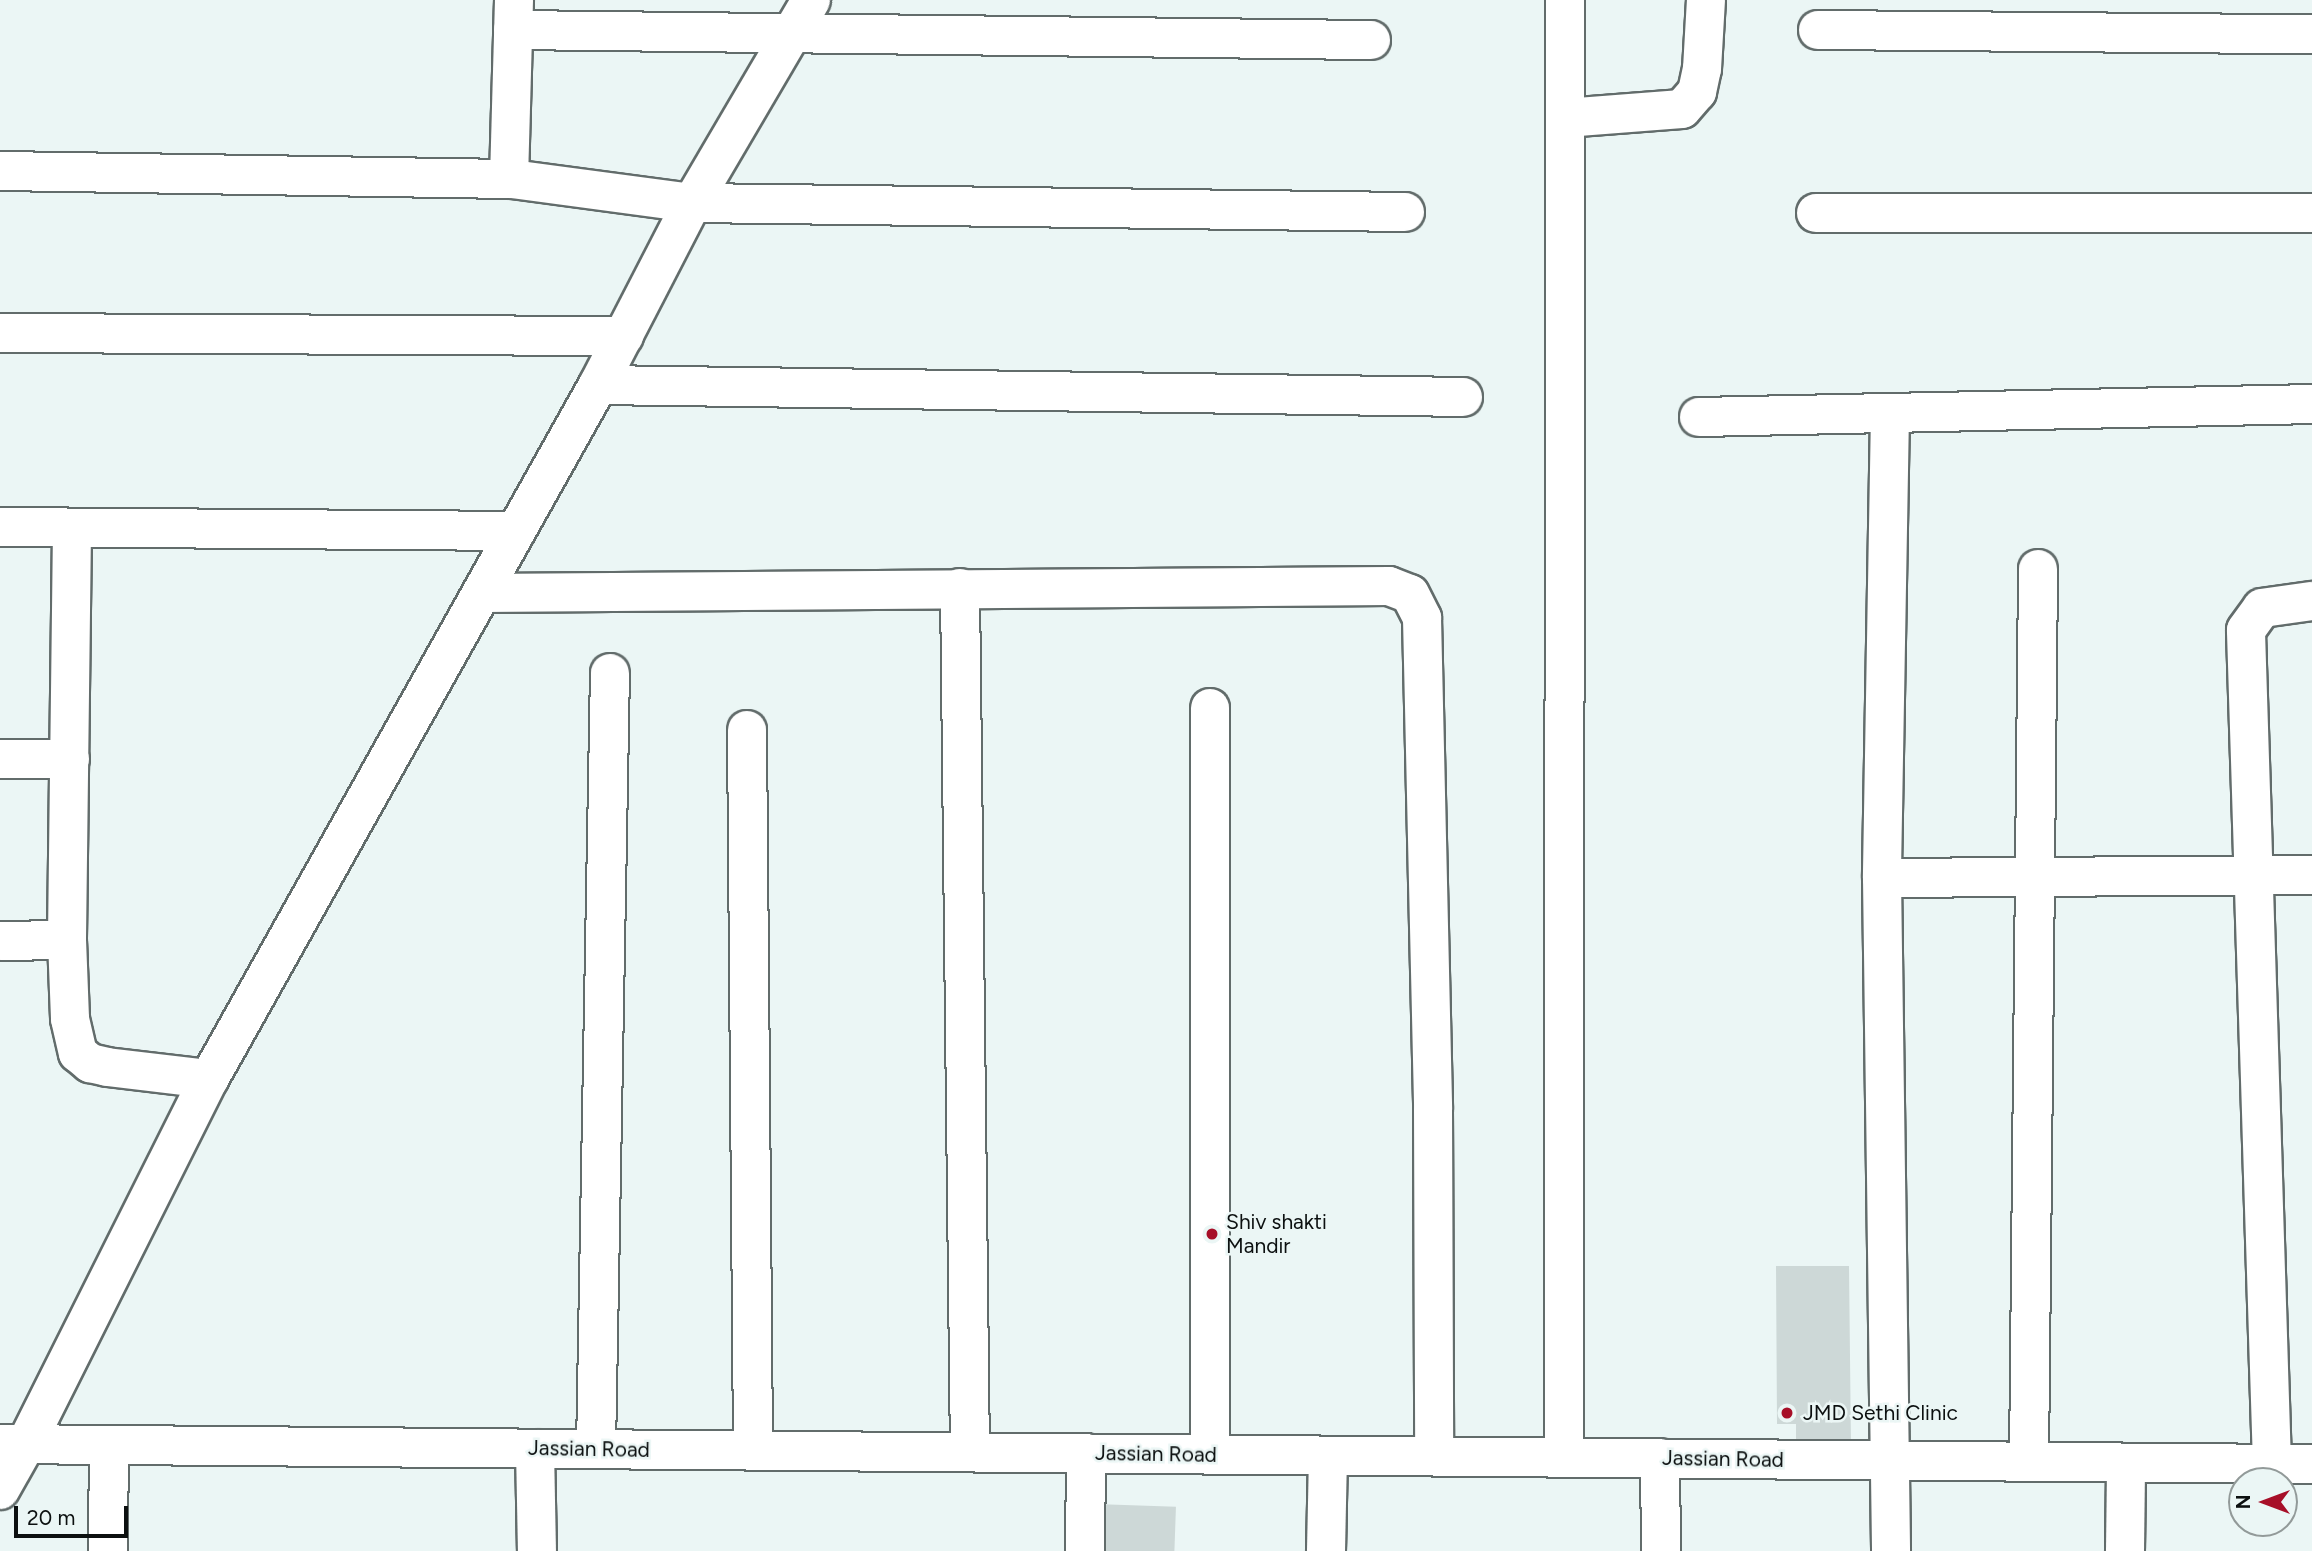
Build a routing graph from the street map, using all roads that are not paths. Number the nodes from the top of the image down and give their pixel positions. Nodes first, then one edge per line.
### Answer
1 (811, 0) edge
2 (1565, 0) edge
3 (1706, 0) edge
4 (513, 15) edge
5 (1818, 30) dead end
6 (791, 34) junction
7 (2312, 34) edge
8 (1371, 40) dead end
9 (1564, 118) junction
10 (0, 171) edge
11 (509, 180) junction
12 (692, 203) junction
13 (1405, 212) dead end
14 (1816, 213) dead end
15 (2312, 213) edge
16 (0, 333) edge
17 (624, 336) junction
18 (598, 385) junction
19 (1463, 397) dead end
20 (2312, 404) edge
21 (1890, 413) junction
22 (1699, 417) dead end
23 (0, 527) edge
24 (72, 529) junction
25 (516, 531) junction
26 (2038, 569) dead end
27 (960, 588) junction
28 (482, 593) junction
29 (2312, 600) edge
30 (610, 673) dead end
31 (1210, 708) dead end
32 (747, 730) dead end
33 (0, 759) edge
34 (70, 759) junction
35 (2312, 875) edge
36 (2252, 876) junction
37 (2038, 877) junction
38 (1882, 878) junction
39 (0, 940) edge
40 (66, 940) junction
41 (209, 1079) junction
42 (13, 1444) edge
43 (109, 1445) junction
44 (535, 1448) junction
45 (596, 1449) junction
46 (752, 1451) junction
47 (970, 1452) junction
48 (1086, 1453) junction
49 (1210, 1454) junction
50 (1328, 1456) junction
51 (1434, 1456) junction
52 (1564, 1458) junction
53 (1660, 1458) junction
54 (1891, 1460) junction
55 (2029, 1462) junction
56 (2126, 1463) junction
57 (2272, 1464) junction
58 (2312, 1464) edge
59 (0, 1490) edge
60 (108, 1551) edge
61 (537, 1551) edge
62 (1085, 1551) edge
63 (1326, 1551) edge
64 (1661, 1551) edge
65 (1891, 1551) edge
66 (2124, 1551) edge

1 - 6 street
2 - 9 street
3 - 9 street
4 - 6 street
4 - 11 street
5 - 7 street
6 - 8 street
6 - 12 street
9 - 52 street
10 - 11 street
11 - 12 street
12 - 13 street
12 - 17 street
14 - 15 street
16 - 17 street
17 - 18 street
18 - 19 street
18 - 25 street
20 - 21 street
21 - 22 street
21 - 38 street
23 - 24 street
24 - 25 street
24 - 34 street
25 - 28 street
26 - 37 street
27 - 28 street
27 - 47 street
27 - 51 street
28 - 41 street
29 - 36 street
30 - 45 street
31 - 49 street
32 - 46 street
33 - 34 street
34 - 40 street
35 - 36 street
36 - 37 street
36 - 57 street
37 - 38 street
37 - 55 street
38 - 54 street
39 - 40 street
40 - 41 street
41 - 42 street
42 - 43 street, Jassian Road
42 - 59 street
43 - 44 street, Jassian Road
43 - 60 street
44 - 45 street, Jassian Road
44 - 61 street
45 - 46 street, Jassian Road
46 - 47 street, Jassian Road
47 - 48 street, Jassian Road
48 - 49 street, Jassian Road
48 - 62 street
49 - 50 street, Jassian Road
50 - 51 street, Jassian Road
50 - 63 street
51 - 52 street, Jassian Road
52 - 53 street, Jassian Road
53 - 54 street, Jassian Road
53 - 64 street
54 - 55 street, Jassian Road
54 - 65 street
55 - 56 street, Jassian Road
56 - 57 street, Jassian Road
56 - 66 street
57 - 58 street, Jassian Road

